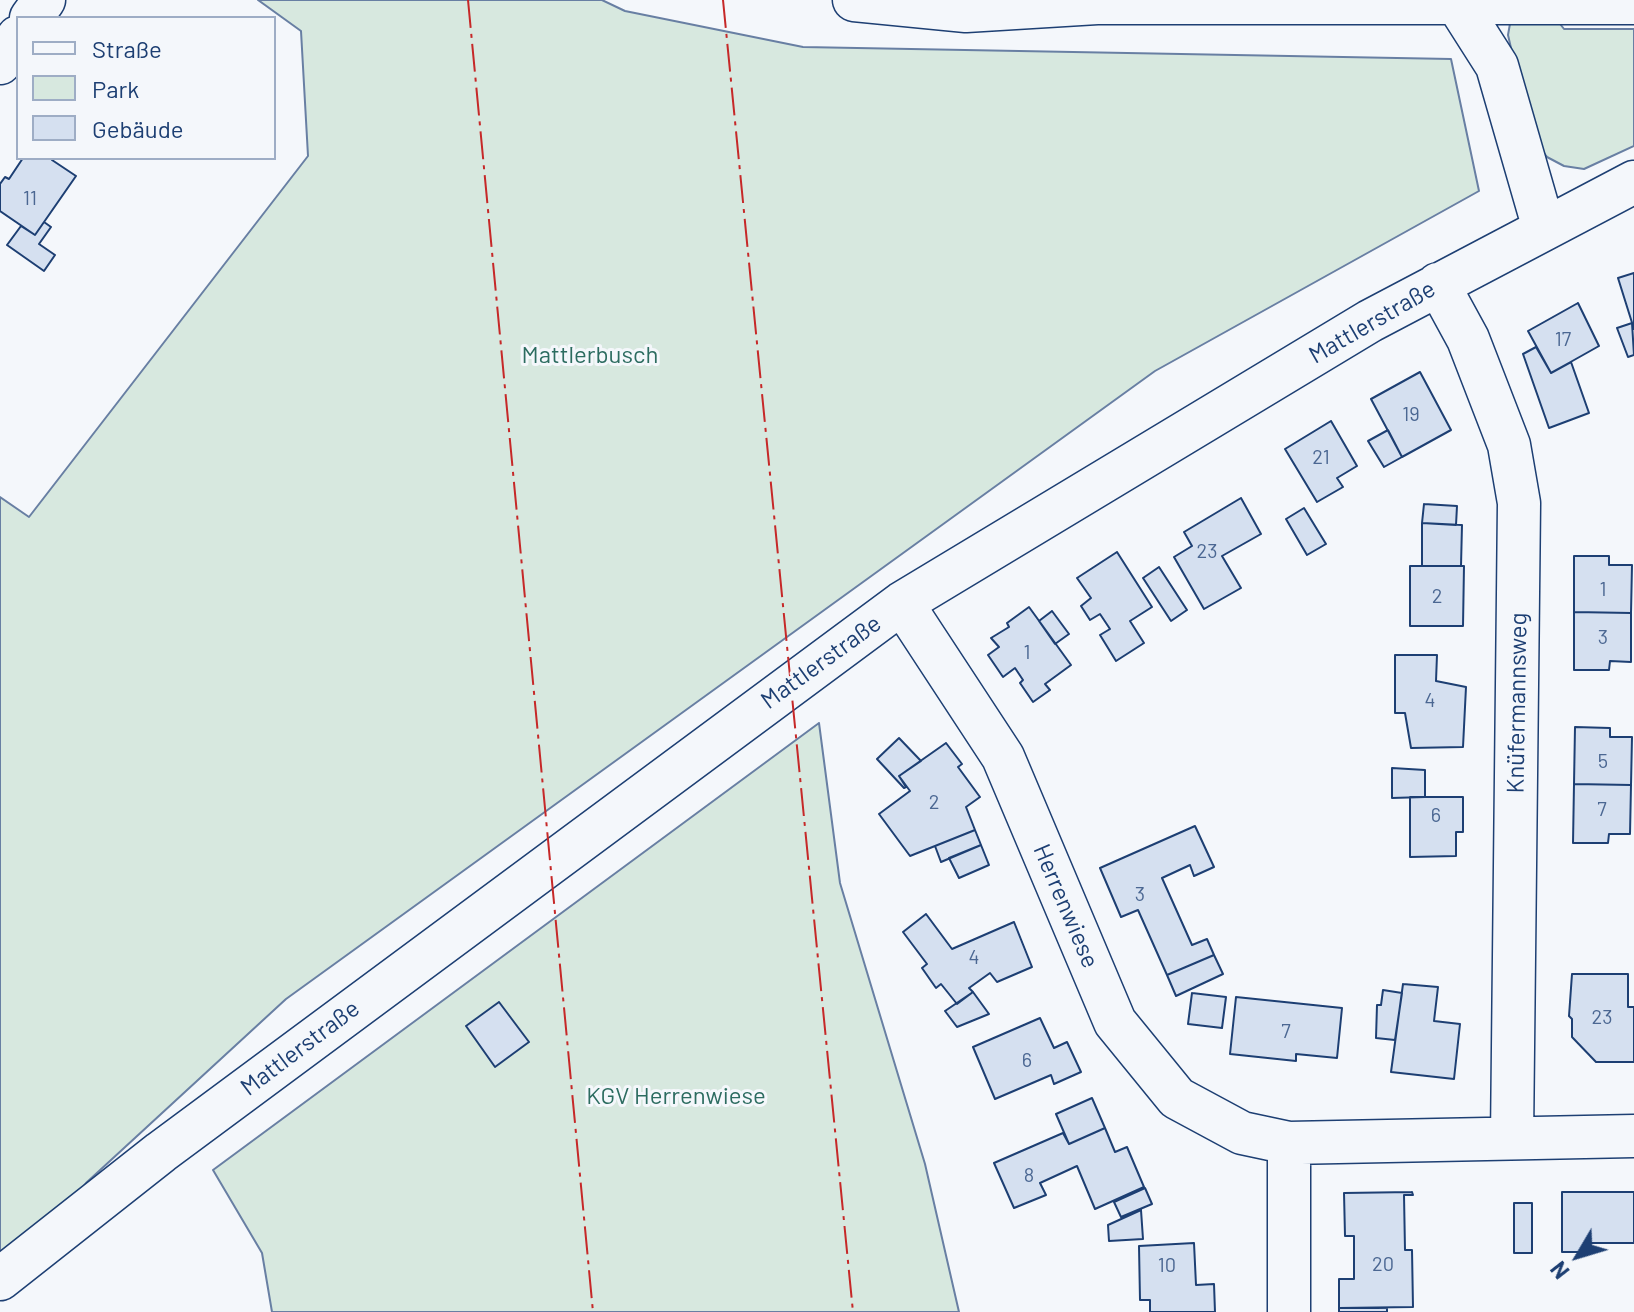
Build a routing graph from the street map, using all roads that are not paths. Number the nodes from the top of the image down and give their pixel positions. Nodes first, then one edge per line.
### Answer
1 (854, 0) edge
2 (1456, 2) edge
3 (1634, 3) edge
4 (939, 4) edge
5 (16, 40) edge
6 (0, 63) edge
7 (1634, 182) edge
8 (1544, 229) junction
9 (1438, 284) junction
10 (902, 603) junction
11 (1634, 1136) edge
12 (1512, 1138) junction
13 (1289, 1143) junction
14 (0, 1279) edge
15 (1289, 1312) edge

1 - 4 street
2 - 3 street
2 - 4 street
2 - 8 street
5 - 6 street
7 - 8 street, Mattlerstraße
8 - 9 street, Mattlerstraße
9 - 10 street, Mattlerstraße
9 - 12 street, Knüfermannsweg
10 - 13 street, Herrenwiese
10 - 14 street, Mattlerstraße
11 - 12 street, Herrenwiese
12 - 13 street, Herrenwiese
13 - 15 street

